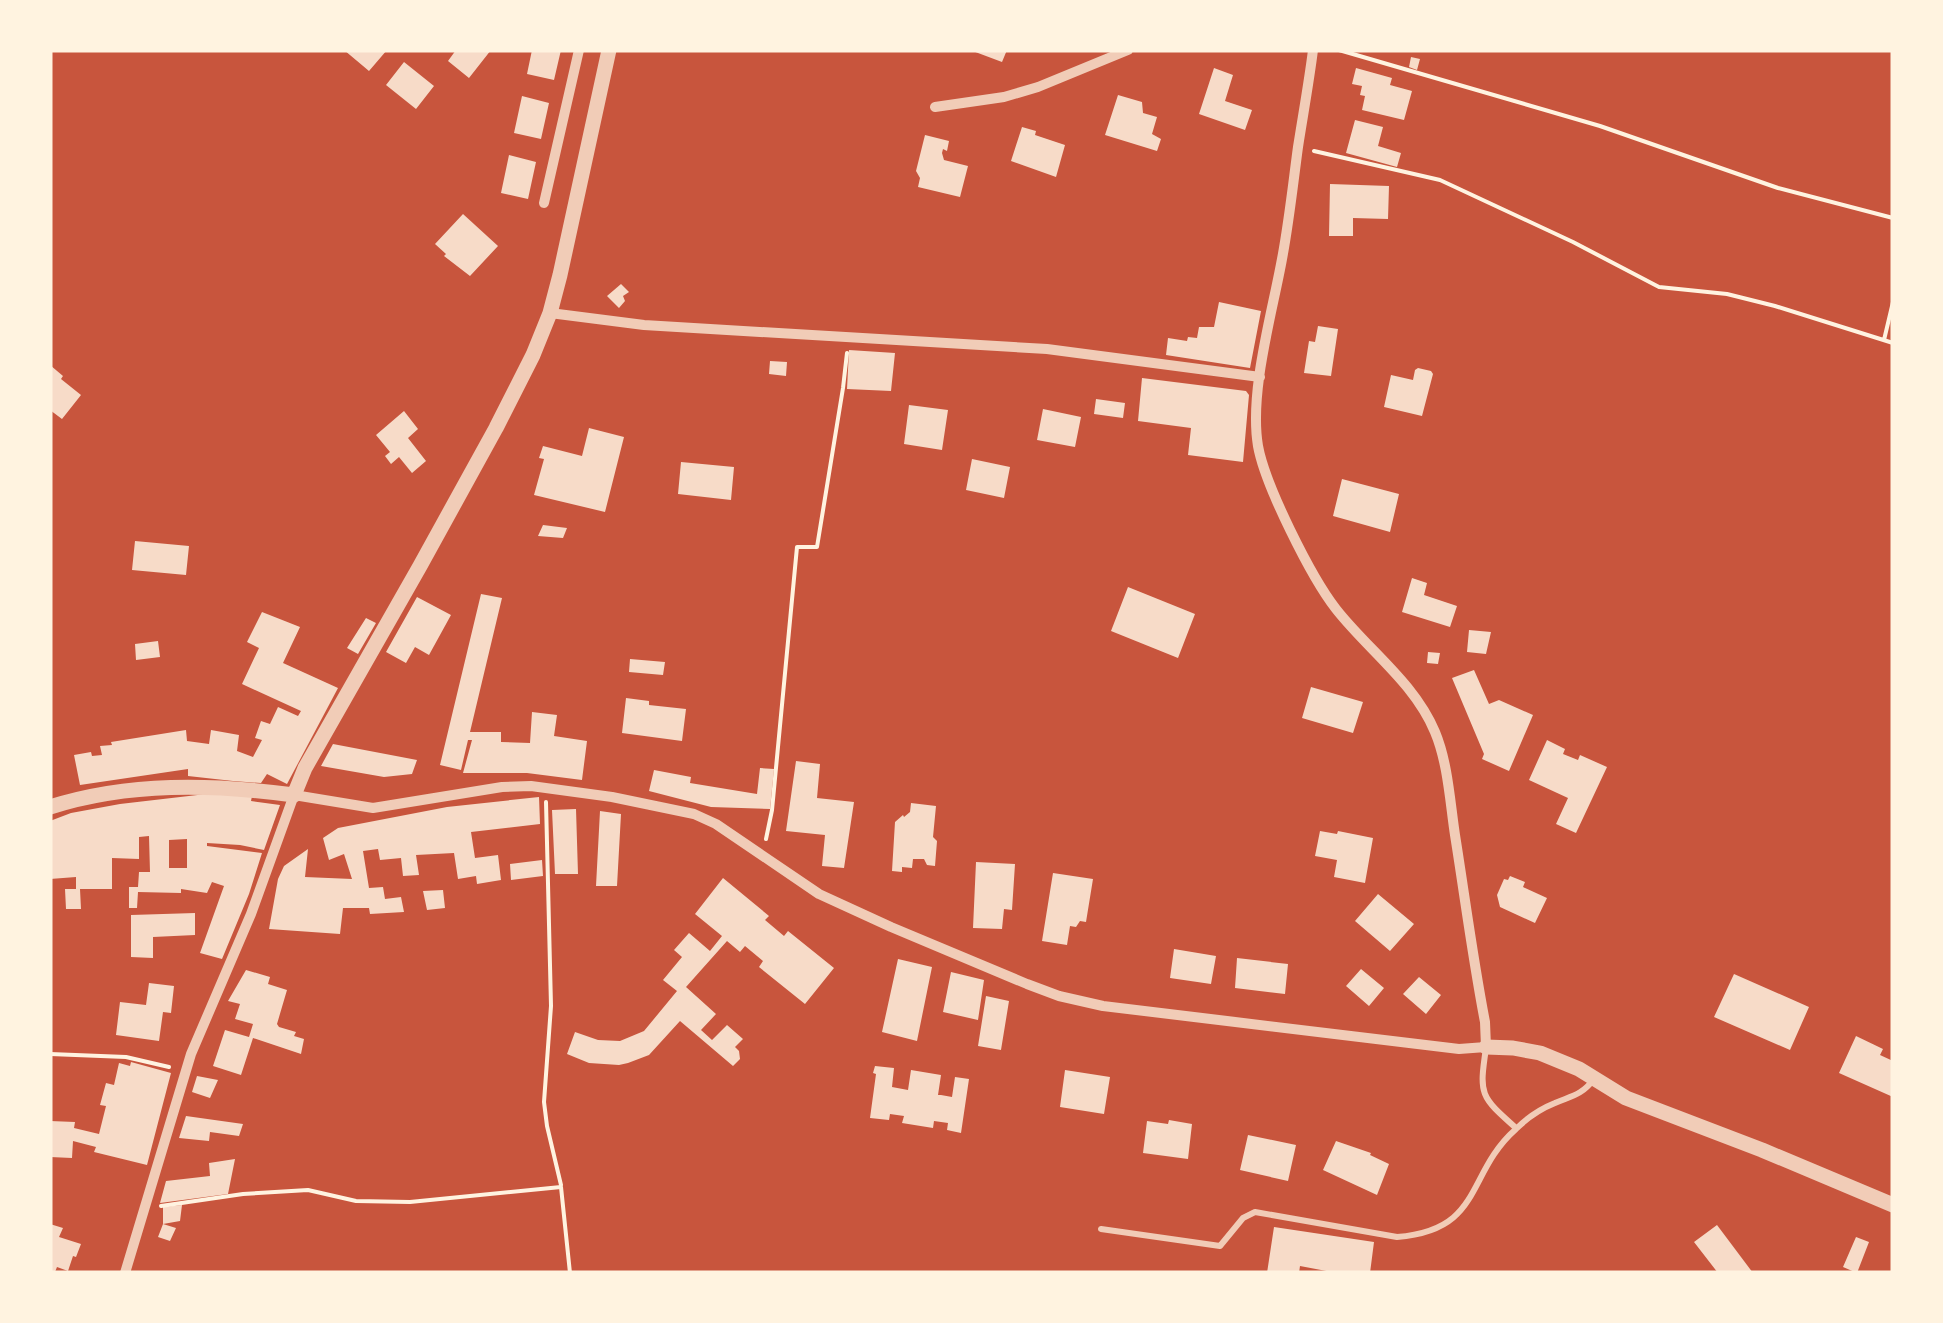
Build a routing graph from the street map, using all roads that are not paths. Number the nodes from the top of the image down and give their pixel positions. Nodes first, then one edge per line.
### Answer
1 (579, 50) edge
2 (609, 50) edge
3 (1128, 50) edge
4 (1314, 50) edge
5 (935, 107) dead end
6 (544, 203) dead end
7 (550, 313) junction
8 (1260, 377) junction
9 (294, 794) junction
10 (50, 807) edge
11 (1486, 1046) junction
12 (1594, 1079) junction
13 (1516, 1128) junction
14 (1893, 1205) edge
15 (1101, 1229) dead end
16 (125, 1273) edge

1 - 6 street
2 - 7 street
3 - 5 street
4 - 8 street
7 - 8 street
7 - 9 street
8 - 11 street
9 - 10 street
9 - 11 street
9 - 16 street
11 - 12 street
11 - 13 lane
12 - 13 lane
12 - 14 street
13 - 15 lane

